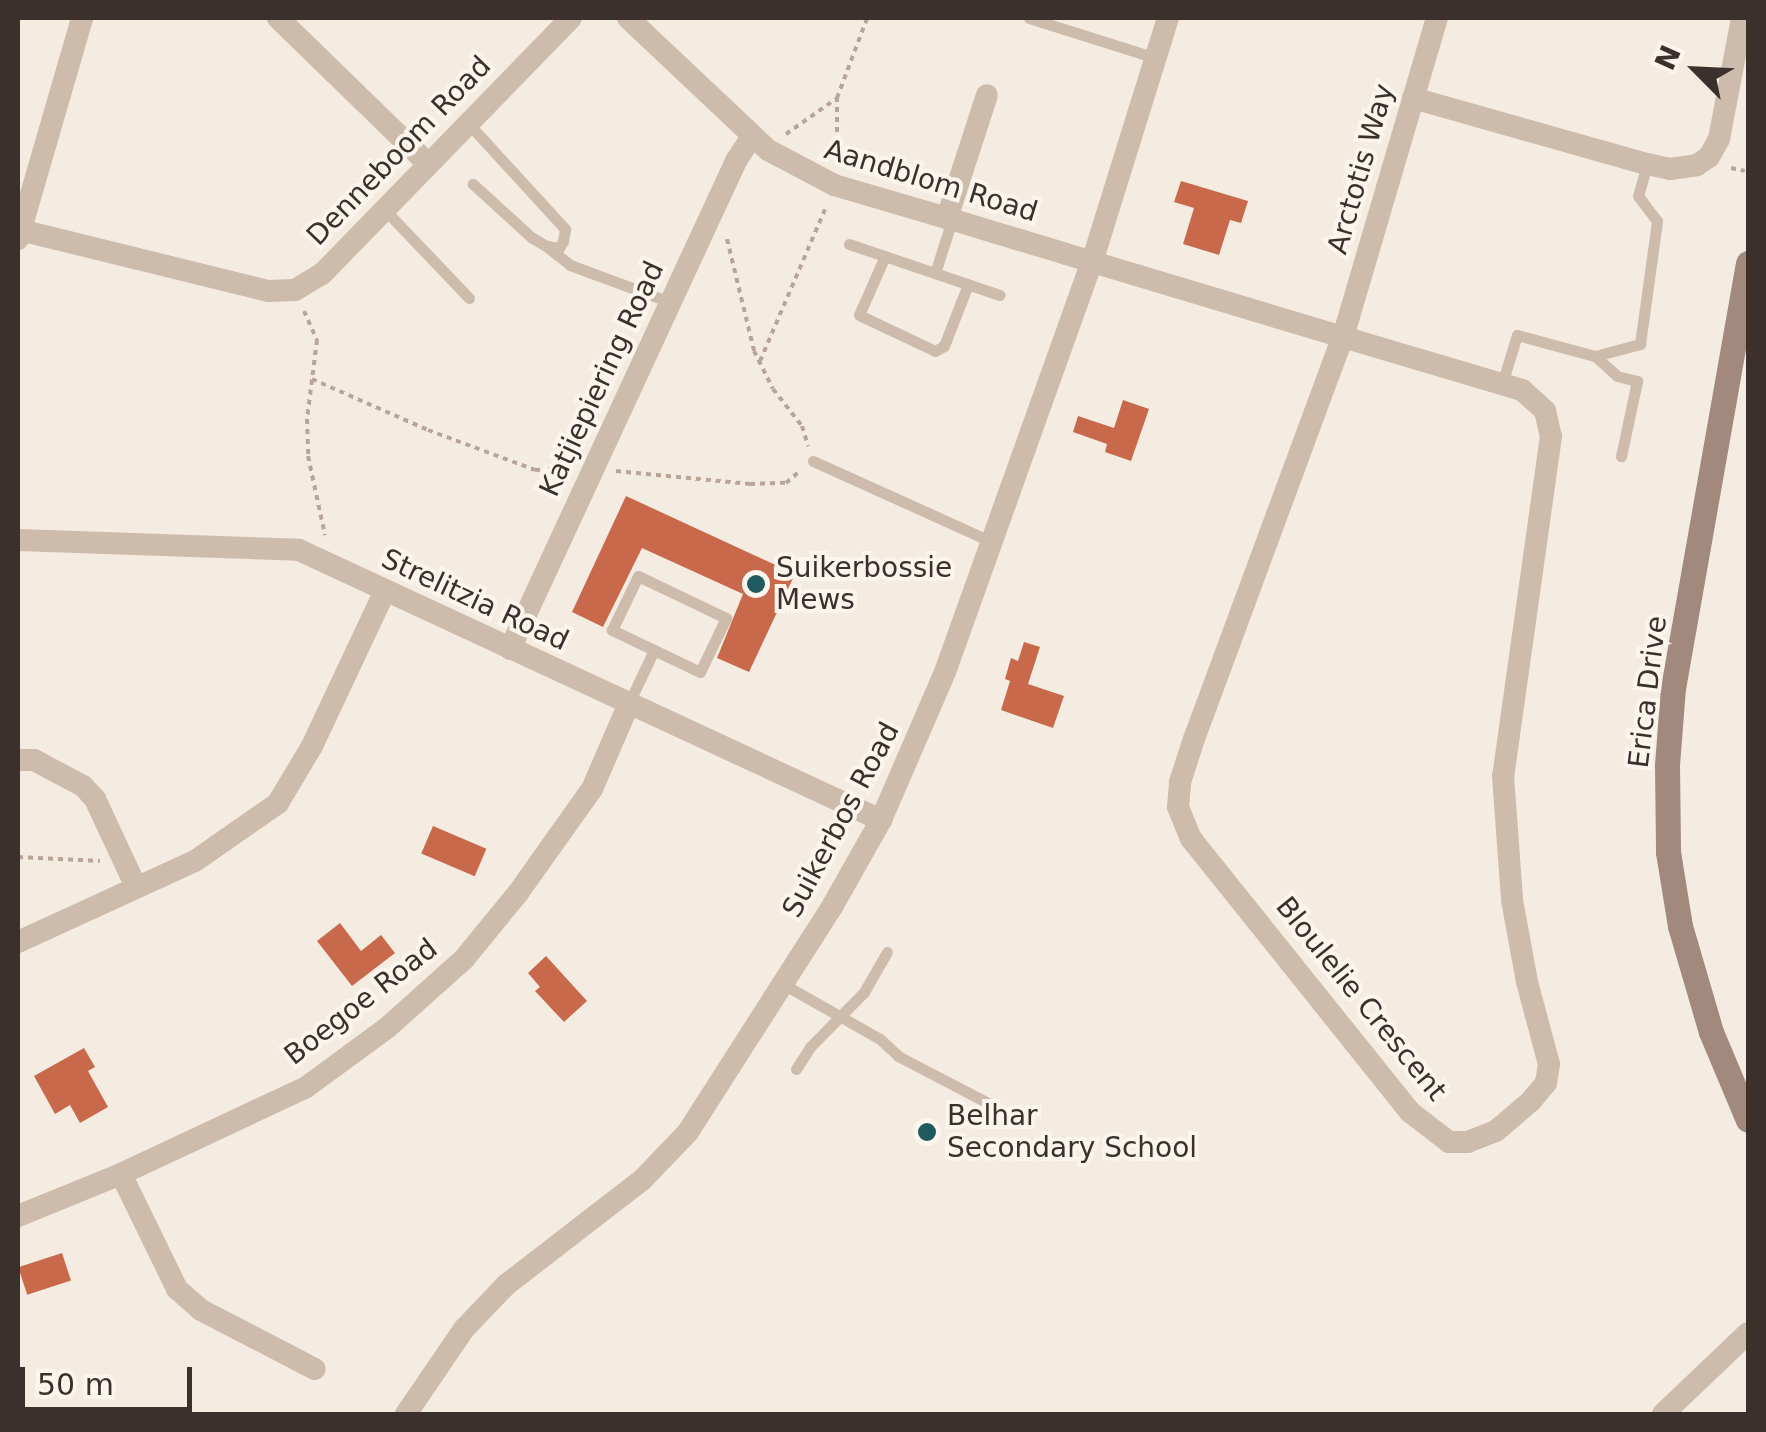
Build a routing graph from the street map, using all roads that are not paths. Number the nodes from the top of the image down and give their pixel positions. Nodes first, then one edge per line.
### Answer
1 (82, 18) edge
2 (278, 18) edge
3 (571, 18) edge
4 (628, 18) edge
5 (1029, 18) edge
6 (1168, 18) edge
7 (1437, 18) edge
8 (1742, 18) edge
9 (1156, 58) junction
10 (987, 95) dead end
11 (1413, 98) junction
12 (468, 123) junction
13 (752, 136) junction
14 (428, 164) junction
15 (1647, 164) junction
16 (473, 184) dead end
17 (384, 210) junction
18 (949, 219) junction
19 (19, 235) edge
20 (849, 244) dead end
21 (546, 246) junction
22 (884, 256) junction
23 (1092, 262) junction
24 (1748, 263) edge
25 (935, 273) junction
26 (968, 284) junction
27 (1000, 295) dead end
28 (469, 298) dead end
29 (670, 302) junction
30 (1342, 336) junction
31 (1595, 356) junction
32 (1502, 384) junction
33 (1621, 456) dead end
34 (812, 461) road end
35 (18, 540) edge
36 (992, 542) junction
37 (385, 591) junction
38 (510, 649) junction
39 (654, 650) junction
40 (628, 706) junction
41 (18, 760) edge
42 (881, 820) junction
43 (136, 887) junction
44 (18, 942) edge
45 (887, 952) dead end
46 (783, 984) junction
47 (839, 1015) junction
48 (796, 1069) dead end
49 (990, 1104) dead end
50 (1748, 1120) edge
51 (121, 1174) junction
52 (18, 1216) edge
53 (1748, 1333) edge
54 (316, 1370) dead end
55 (406, 1414) edge
56 (1662, 1414) edge

1 - 19 street
2 - 14 street
3 - 12 street, Denneboom Road
4 - 13 street, Aandblom Road
5 - 9 lane
6 - 9 street, Suikerbos Road
7 - 11 street, Arctotis Way
8 - 15 street
9 - 23 street, Suikerbos Road
10 - 18 street
11 - 15 street
11 - 30 street, Arctotis Way
12 - 14 street, Denneboom Road
12 - 21 lane
13 - 18 street, Aandblom Road
13 - 29 street, Katjiepiering Road
14 - 17 street, Denneboom Road
15 - 31 lane
16 - 21 lane
17 - 19 street, Denneboom Road
17 - 28 lane
18 - 23 street, Aandblom Road
18 - 25 lane
20 - 22 lane
21 - 29 lane
22 - 25 lane
22 - 26 lane
23 - 30 street, Bloulelie Crescent
23 - 36 street, Suikerbos Road
24 - 50 main road, Erica Drive
25 - 26 lane
26 - 27 lane
29 - 38 street, Katjiepiering Road
30 - 32 street, Bloulelie Crescent
30 - 32 street, Bloulelie Crescent
31 - 32 lane
31 - 33 lane
34 - 36 lane
35 - 37 street, Strelitzia Road
36 - 42 street, Suikerbos Road
37 - 38 street, Strelitzia Road
37 - 43 street
38 - 40 street, Strelitzia Road
39 - 39 lane
39 - 40 lane
40 - 42 street, Strelitzia Road
40 - 51 street, Boegoe Road
41 - 43 street
42 - 46 street, Suikerbos Road
43 - 44 street
45 - 47 lane
46 - 47 lane
46 - 55 street, Suikerbos Road
47 - 48 lane
47 - 49 lane
51 - 52 street, Boegoe Road
51 - 54 street
53 - 56 street

